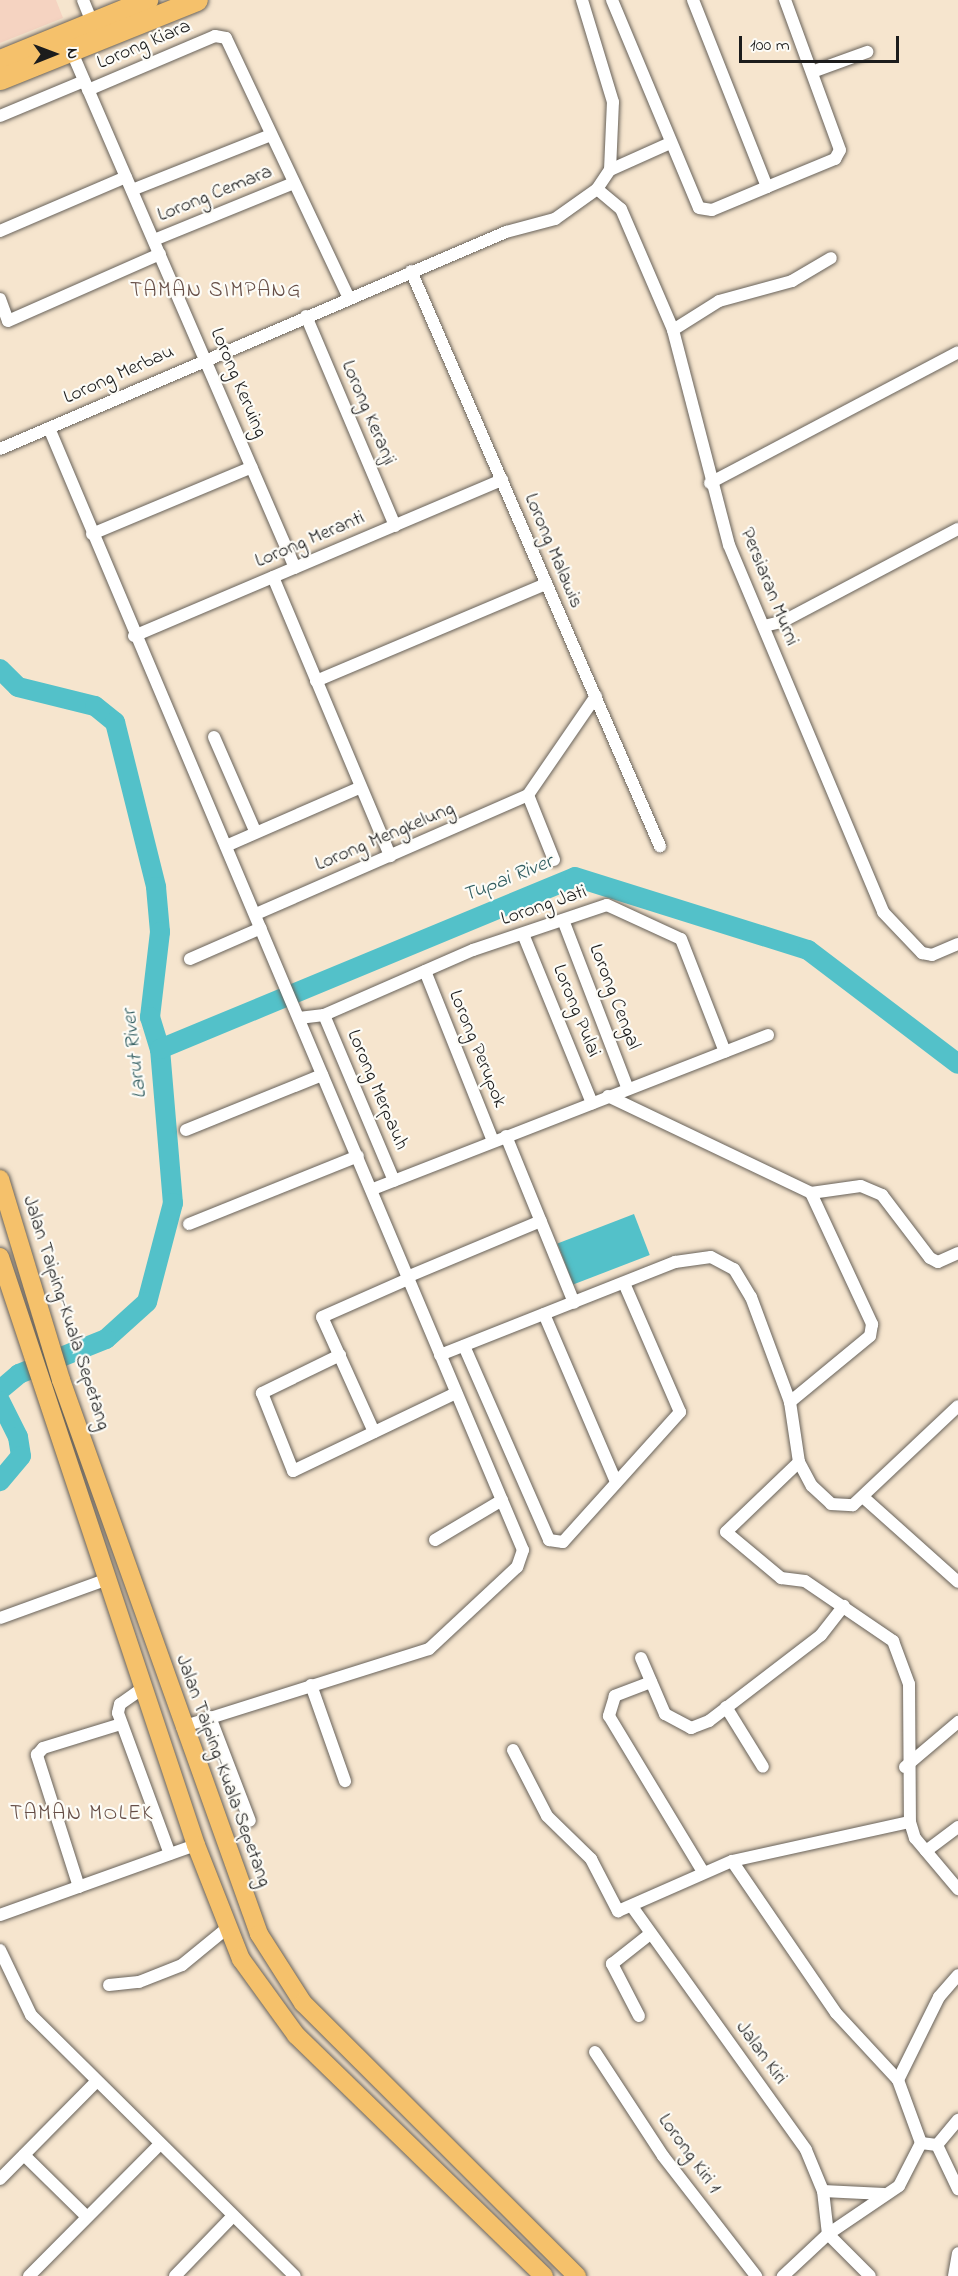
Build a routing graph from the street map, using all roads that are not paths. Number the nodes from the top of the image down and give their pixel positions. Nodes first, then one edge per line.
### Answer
1 (83, 0) edge
2 (147, 0) edge
3 (197, 0) edge
4 (582, 0) edge
5 (612, 0) edge
6 (693, 0) edge
7 (785, 0) edge
8 (92, 22) junction
9 (71, 50) junction
10 (867, 52) dead end
11 (0, 60) edge
12 (812, 72) junction
13 (0, 79) edge
14 (86, 85) junction
15 (0, 116) edge
16 (271, 135) junction
17 (670, 142) junction
18 (610, 170) junction
19 (126, 177) junction
20 (291, 184) junction
21 (767, 188) junction
22 (597, 189) junction
23 (132, 190) junction
24 (0, 231) edge
25 (154, 240) junction
26 (160, 254) junction
27 (831, 258) dead end
28 (411, 271) junction
29 (349, 298) junction
30 (0, 299) edge
31 (306, 316) junction
32 (673, 330) junction
33 (958, 352) edge
34 (206, 358) junction
35 (49, 428) junction
36 (0, 449) edge
37 (252, 467) junction
38 (501, 480) junction
39 (710, 483) junction
40 (395, 526) junction
41 (958, 530) edge
42 (92, 534) junction
43 (295, 568) junction
44 (273, 577) junction
45 (546, 584) junction
46 (764, 626) junction
47 (134, 636) junction
48 (316, 681) junction
49 (596, 696) junction
50 (214, 737) dead end
51 (361, 787) junction
52 (528, 795) junction
53 (255, 831) junction
54 (226, 846) junction
55 (660, 846) dead end
56 (390, 856) junction
57 (554, 860) dead end
58 (256, 914) junction
59 (563, 920) junction
60 (261, 928) junction
61 (523, 934) junction
62 (958, 944) edge
63 (190, 959) dead end
64 (425, 971) junction
65 (296, 1012) junction
66 (324, 1015) junction
67 (768, 1035) dead end
68 (725, 1052) junction
69 (322, 1075) junction
70 (628, 1089) junction
71 (608, 1096) junction
72 (592, 1103) junction
73 (186, 1130) dead end
74 (506, 1136) junction
75 (493, 1141) junction
76 (358, 1156) junction
77 (0, 1179) edge
78 (394, 1180) junction
79 (373, 1189) junction
80 (811, 1193) junction
81 (541, 1221) junction
82 (189, 1224) dead end
83 (958, 1252) edge
84 (0, 1257) edge
85 (407, 1278) junction
86 (624, 1283) junction
87 (574, 1303) junction
88 (544, 1314) junction
89 (464, 1346) junction
90 (340, 1355) junction
91 (440, 1355) junction
92 (456, 1393) junction
93 (790, 1402) junction
94 (958, 1406) edge
95 (374, 1432) junction
96 (800, 1462) junction
97 (616, 1482) junction
98 (863, 1497) junction
99 (502, 1500) junction
100 (435, 1540) dead end
101 (105, 1580) junction
102 (958, 1582) edge
103 (844, 1606) junction
104 (0, 1618) edge
105 (641, 1658) dead end
106 (651, 1682) junction
107 (311, 1685) junction
108 (143, 1688) junction
109 (726, 1707) junction
110 (210, 1717) junction
111 (958, 1722) edge
112 (121, 1724) junction
113 (182, 1727) junction
114 (513, 1750) dead end
115 (763, 1767) dead end
116 (905, 1767) junction
117 (345, 1781) dead end
118 (250, 1821) dead end
119 (910, 1822) junction
120 (958, 1827) edge
121 (196, 1845) junction
122 (926, 1851) junction
123 (170, 1854) junction
124 (732, 1861) junction
125 (702, 1872) junction
126 (79, 1887) junction
127 (958, 1889) edge
128 (633, 1908) junction
129 (0, 1915) edge
130 (226, 1929) junction
131 (650, 1934) junction
132 (0, 1950) edge
133 (958, 1975) edge
134 (109, 1985) dead end
135 (639, 2016) dead end
136 (595, 2052) dead end
137 (898, 2080) junction
138 (96, 2082) junction
139 (958, 2120) edge
140 (921, 2143) junction
141 (159, 2145) junction
142 (937, 2145) junction
143 (24, 2155) junction
144 (0, 2179) edge
145 (958, 2189) edge
146 (823, 2191) junction
147 (886, 2193) junction
148 (86, 2216) junction
149 (232, 2217) junction
150 (828, 2234) junction
151 (958, 2253) edge
152 (29, 2276) edge
153 (175, 2276) edge
154 (295, 2276) edge
155 (544, 2276) edge
156 (577, 2276) edge
157 (756, 2276) edge
158 (783, 2276) edge
159 (870, 2276) edge
160 (954, 2276) edge

1 - 8 street
2 - 8 highway
3 - 9 highway
4 - 18 street
5 - 17 street
6 - 21 street
7 - 12 street
8 - 11 highway
9 - 13 highway
9 - 14 street, Lorong Keruing
10 - 12 street
12 - 21 street
14 - 15 street, Lorong Kiara
14 - 16 street, Lorong Kiara
14 - 19 street, Lorong Keruing
16 - 20 street
16 - 23 street
17 - 18 street
17 - 21 street
18 - 22 street
19 - 23 street, Lorong Keruing
19 - 24 street
20 - 25 street, Lorong Cemara
20 - 29 street
22 - 28 street, Lorong Merbau
22 - 32 street, Persiaran Murni
23 - 25 street, Lorong Keruing
25 - 26 street, Lorong Keruing
26 - 30 street
26 - 34 street, Lorong Keruing
27 - 32 street
28 - 29 street, Lorong Merbau
28 - 38 street, Lorong Malawis
29 - 31 street, Lorong Merbau
31 - 34 street, Lorong Merbau
31 - 40 street, Lorong Keranji
32 - 39 street, Persiaran Murni
33 - 39 street
34 - 35 street, Lorong Merbau
34 - 37 street, Lorong Keruing
35 - 36 street, Lorong Merbau
35 - 42 street
37 - 42 street
37 - 43 street, Lorong Keruing
38 - 40 street, Lorong Meranti
38 - 45 street, Lorong Malawis
39 - 46 street, Persiaran Murni
40 - 43 street, Lorong Meranti
41 - 46 street
42 - 47 street
43 - 44 street, Lorong Meranti
44 - 47 street, Lorong Meranti
44 - 48 street
45 - 48 street
45 - 49 street, Lorong Malawis
46 - 62 street, Persiaran Murni
47 - 54 street
48 - 51 street
49 - 52 street
49 - 55 street, Lorong Malawis
50 - 53 street
51 - 53 street
51 - 56 street
52 - 56 street, Lorong Mengkelung
52 - 57 street
53 - 54 street
54 - 58 street
56 - 58 street, Lorong Mengkelung
58 - 60 street
59 - 61 street, Lorong Jati
59 - 68 street, Lorong Jati
59 - 70 street, Lorong Cengal
60 - 63 street
60 - 65 street
61 - 64 street, Lorong Jati
61 - 72 street, Lorong Pulai
64 - 66 street, Lorong Jati
64 - 75 street, Lorong Perupok
65 - 66 street, Lorong Jati
65 - 69 street
66 - 78 street, Lorong Merpauh
67 - 68 street
68 - 70 street
69 - 73 street
69 - 76 street
70 - 71 street
71 - 72 street
71 - 80 street
72 - 74 street
74 - 75 street
74 - 81 street
75 - 78 street
76 - 79 street
76 - 82 street
77 - 113 main road, Jalan Taiping-Kuala Sepetang
78 - 79 street
79 - 85 street
80 - 83 street
80 - 93 street
81 - 85 street
81 - 87 street
84 - 101 main road
85 - 90 street
85 - 91 street
86 - 87 street
86 - 93 street
86 - 97 street
87 - 88 street
88 - 89 street
88 - 97 street
89 - 91 street
89 - 97 street
90 - 95 street
90 - 95 street
91 - 92 street
92 - 95 street
92 - 99 street
93 - 96 street
94 - 98 street
96 - 98 street
96 - 103 street
98 - 102 street
99 - 100 street
99 - 107 street
101 - 104 street
101 - 108 main road
103 - 109 street
103 - 116 street
105 - 106 street
106 - 109 street
106 - 125 street
107 - 110 street
107 - 117 street
108 - 112 street
108 - 121 main road
109 - 115 street
110 - 113 street
110 - 118 street
111 - 116 street
112 - 123 street
112 - 126 street
113 - 156 main road, Jalan Taiping-Kuala Sepetang
114 - 128 street
116 - 119 street
119 - 122 street
119 - 124 street
120 - 122 street
121 - 123 street
121 - 130 main road
122 - 127 street
123 - 126 street
124 - 125 street
124 - 137 street
125 - 128 street
126 - 129 street
128 - 131 street, Jalan Kiri
130 - 134 street
130 - 155 main road
131 - 135 street
131 - 146 street, Jalan Kiri
132 - 138 street
133 - 137 street
136 - 157 street, Lorong Kiri 1
137 - 140 street
138 - 141 street
138 - 143 street
139 - 142 street
140 - 142 street
140 - 147 street
141 - 148 street
141 - 149 street
142 - 145 street
143 - 144 street
143 - 148 street
146 - 147 street
146 - 150 street, Jalan Kiri
147 - 150 street
148 - 152 street
149 - 153 street
149 - 154 street
150 - 158 street
150 - 159 street
151 - 160 street

